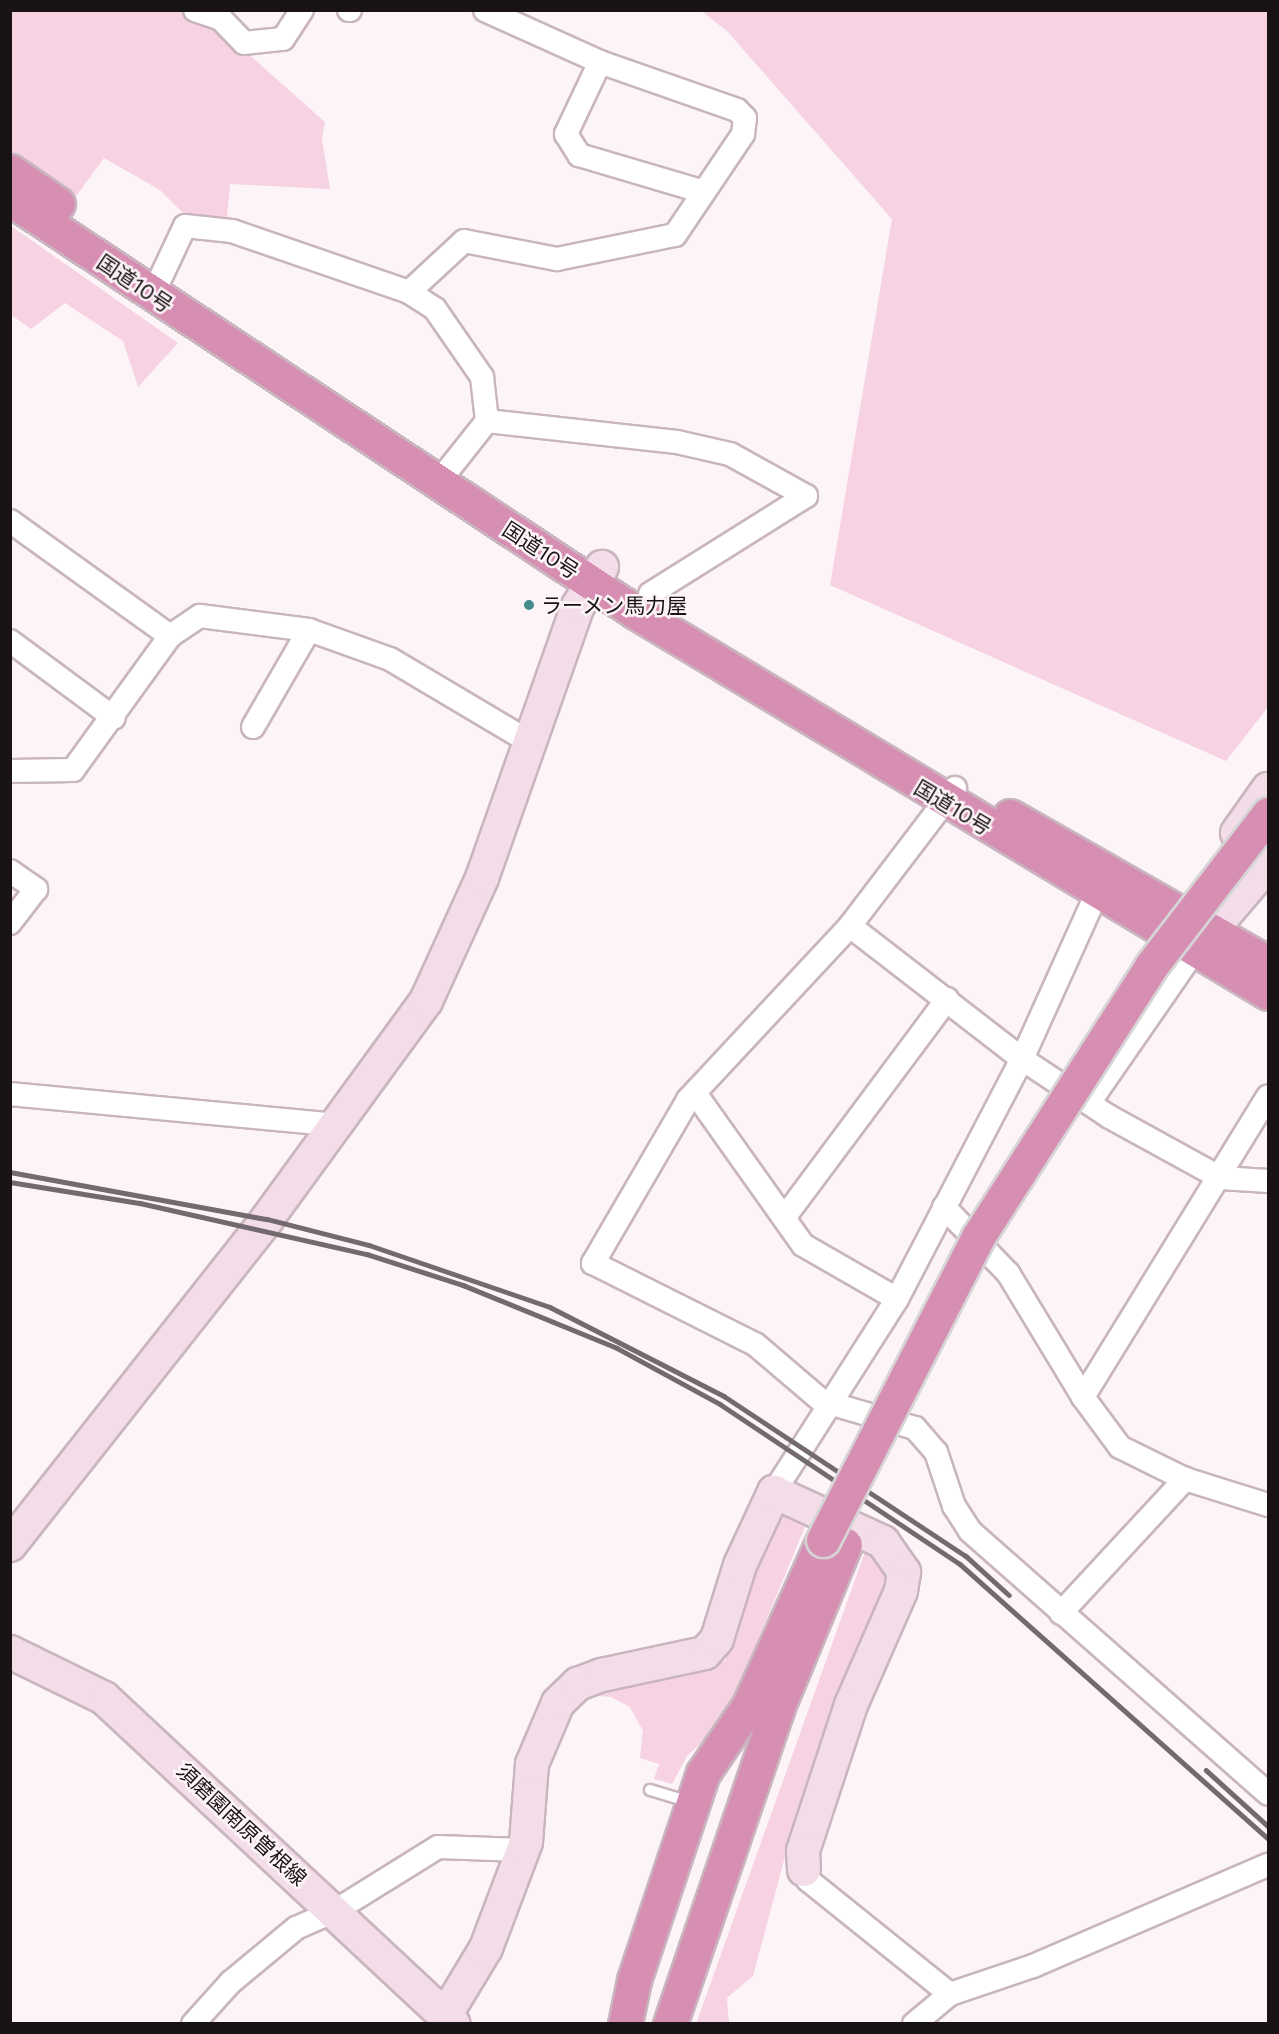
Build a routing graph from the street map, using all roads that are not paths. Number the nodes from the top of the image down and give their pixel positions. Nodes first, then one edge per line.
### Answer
1 (195, 10) edge
2 (302, 10) edge
3 (485, 10) edge
4 (600, 62) junction
5 (10, 171) edge
6 (704, 192) junction
7 (10, 199) edge
8 (158, 286) junction
9 (410, 292) junction
10 (487, 421) junction
11 (443, 476) junction
12 (10, 521) edge
13 (596, 575) junction
14 (650, 594) junction
15 (309, 630) junction
16 (170, 636) junction
17 (10, 640) edge
18 (114, 718) junction
19 (253, 727) dead end
20 (533, 744) junction
21 (10, 771) edge
22 (1269, 789) edge
23 (951, 794) junction
24 (1269, 814) edge
25 (1269, 849) edge
26 (1269, 864) edge
27 (10, 871) edge
28 (1093, 891) junction
29 (1172, 921) junction
30 (10, 924) edge
31 (850, 926) junction
32 (1204, 940) junction
33 (1269, 963) edge
34 (1269, 993) edge
35 (947, 999) junction
36 (1022, 1059) junction
37 (1061, 1084) junction
38 (695, 1093) junction
39 (10, 1094) edge
40 (1269, 1096) edge
41 (1089, 1103) junction
42 (337, 1125) junction
43 (1221, 1178) junction
44 (1269, 1181) edge
45 (944, 1207) junction
46 (784, 1218) junction
47 (897, 1299) junction
48 (1083, 1397) junction
49 (832, 1404) junction
50 (1185, 1479) junction
51 (774, 1492) junction
52 (1269, 1505) edge
53 (834, 1542) junction
54 (10, 1545) edge
55 (1061, 1613) junction
56 (10, 1652) edge
57 (650, 1790) dead end
58 (1269, 1794) edge
59 (692, 1803) junction
60 (522, 1851) junction
61 (1269, 1865) edge
62 (804, 1870) joint
63 (335, 1911) junction
64 (950, 1994) junction
65 (206, 2019) edge
66 (449, 2020) edge
67 (625, 2024) edge
68 (670, 2024) edge
69 (914, 2024) edge

1 - 2 street
3 - 4 street
4 - 6 street
4 - 6 street
5 - 8 highway, 国道10号
6 - 9 street
7 - 8 highway, 国道10号
8 - 9 street
8 - 11 highway, 国道10号
9 - 10 street
10 - 11 street
10 - 14 street
11 - 13 highway, 国道10号
12 - 16 street
13 - 14 highway, 国道10号
13 - 20 street
13 - 23 highway, 国道10号
14 - 23 highway, 国道10号
15 - 16 street
15 - 19 street
15 - 20 street
16 - 18 street
17 - 18 street
18 - 21 street
20 - 42 street
22 - 29 street
23 - 28 highway, 国道10号
23 - 29 highway, 国道10号
23 - 31 street
24 - 53 highway, bridge
25 - 53 highway
26 - 32 street
27 - 30 street
28 - 29 highway, 国道10号
28 - 36 street
29 - 32 highway, 国道10号
29 - 37 street
31 - 35 street
31 - 38 street
32 - 33 highway, 国道10号
32 - 34 highway, 国道10号
32 - 41 street
35 - 36 street
35 - 46 street
36 - 37 street
36 - 45 street
37 - 41 street
38 - 46 street
38 - 49 street
39 - 42 street
40 - 43 street
41 - 43 street
42 - 54 street
43 - 44 street
43 - 48 street
45 - 47 street
45 - 48 street
46 - 47 street
47 - 49 street
48 - 50 street
49 - 51 street
49 - 55 street
50 - 52 street
50 - 55 street
51 - 60 street
51 - 62 street
53 - 59 highway
53 - 68 highway
55 - 58 street
56 - 63 street, 須磨園南原曽根線
57 - 59 lane
59 - 67 highway
60 - 63 street
60 - 66 street
61 - 64 street
62 - 64 street
63 - 65 street
63 - 66 street, 須磨園南原曽根線
64 - 69 street

